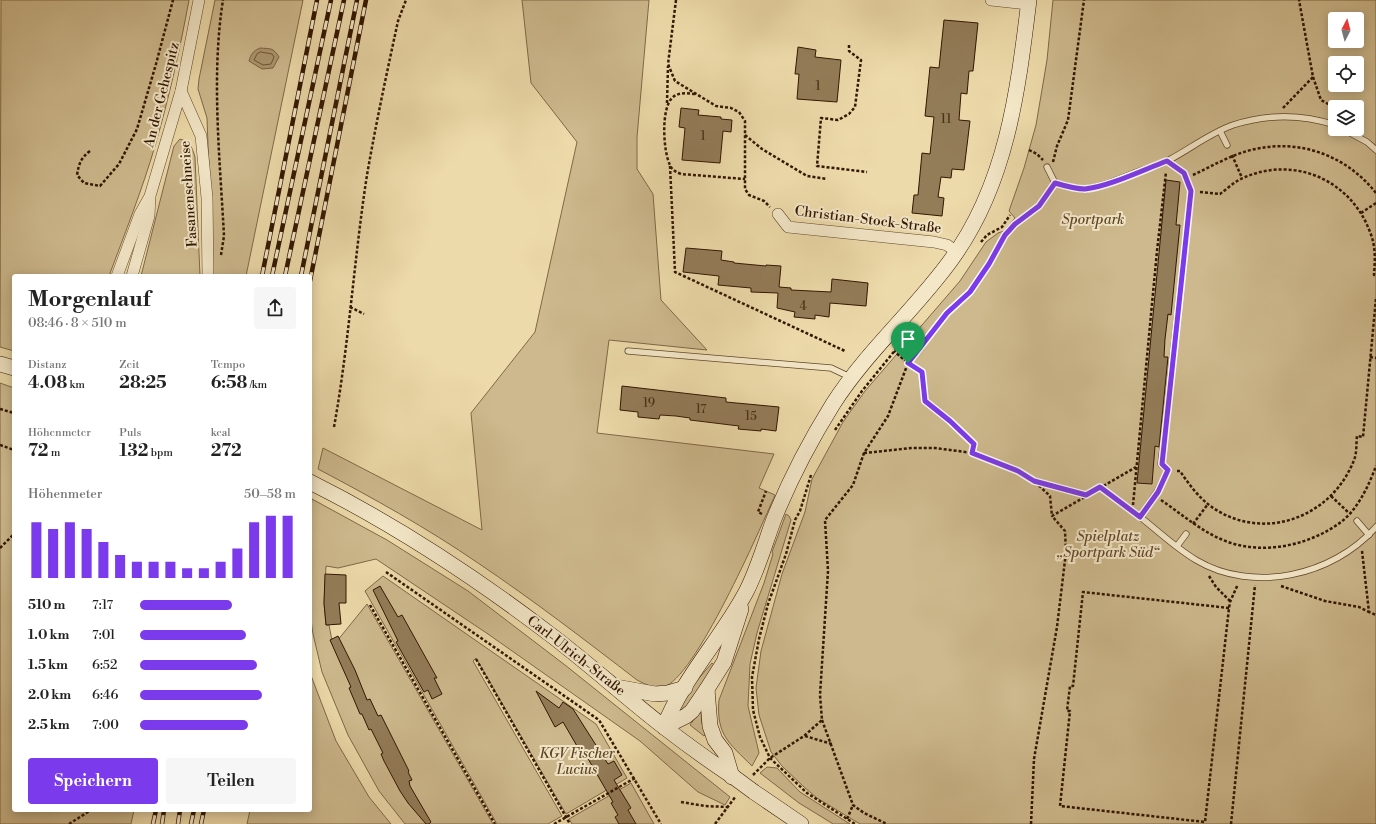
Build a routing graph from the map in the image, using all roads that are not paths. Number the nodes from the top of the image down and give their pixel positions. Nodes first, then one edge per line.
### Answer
1 (199, 0) edge
2 (991, 0) edge
3 (1028, 2) edge
4 (181, 91) junction
5 (1328, 124) edge
6 (1220, 131) junction
7 (1356, 136) edge
8 (1227, 145) dead end
9 (1376, 150) edge
10 (1167, 161) junction
11 (1047, 167) road end
12 (150, 196) junction
13 (778, 214) road end
14 (957, 252) junction
15 (118, 274) edge
16 (133, 274) edge
17 (208, 274) edge
18 (628, 351) dead end
19 (0, 364) edge
20 (12, 367) edge
21 (852, 378) junction
22 (312, 483) edge
23 (1357, 521) dead end
24 (1376, 527) edge
25 (1186, 534) dead end
26 (1369, 535) junction
27 (1177, 546) junction
28 (745, 593) junction
29 (615, 686) junction
30 (685, 688) junction
31 (707, 689) junction
32 (664, 727) junction
33 (734, 778) junction
34 (801, 824) edge

1 - 4 street, An der Gehespitz
2 - 3 street
3 - 14 street
4 - 12 street, An der Gehespitz
4 - 17 street, Fasanenschneise
5 - 6 lane
6 - 8 lane
6 - 10 lane
7 - 9 lane
10 - 11 lane
10 - 27 lane
12 - 15 street, An der Gehespitz
12 - 16 street, An der Gehespitz
13 - 14 street, Christian-Stock-Straße
14 - 21 street
18 - 21 lane
19 - 20 street
21 - 28 street
22 - 29 street, Carl-Ulrich-Straße
23 - 26 lane
24 - 26 lane
25 - 27 lane
26 - 27 lane
28 - 30 street
28 - 31 street
29 - 30 street
29 - 32 street, Carl-Ulrich-Straße
30 - 32 street
31 - 32 street
31 - 33 street
32 - 33 street, Carl-Ulrich-Straße
33 - 34 street, Carl-Ulrich-Straße, bridge

